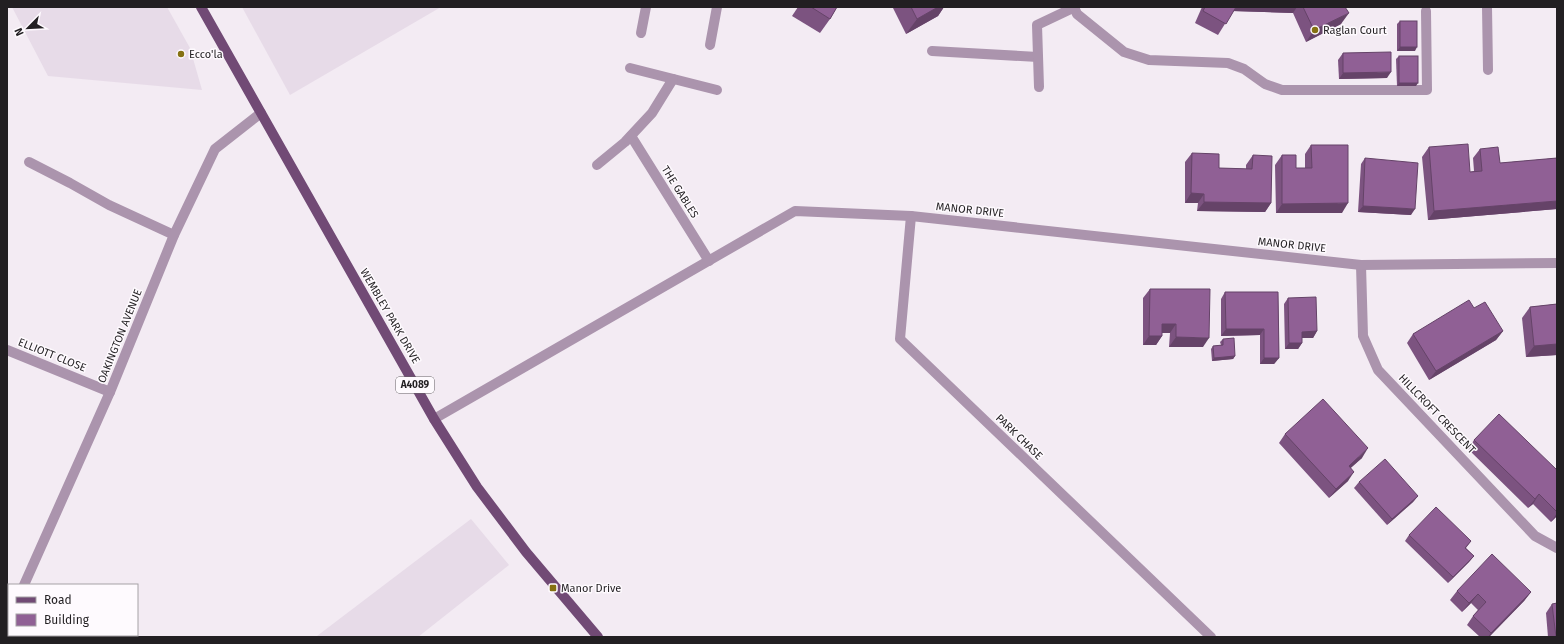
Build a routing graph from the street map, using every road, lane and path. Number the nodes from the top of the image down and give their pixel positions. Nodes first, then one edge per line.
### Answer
1 (201, 7) edge
2 (646, 7) edge
3 (718, 7) edge
4 (1074, 7) edge
5 (1487, 7) edge
6 (1426, 11) dead end
7 (641, 33) dead end
8 (710, 45) dead end
9 (932, 51) dead end
10 (1038, 57) junction
11 (630, 68) dead end
12 (1488, 70) dead end
13 (672, 79) junction
14 (1039, 86) dead end
15 (717, 90) dead end
16 (261, 113) junction
17 (631, 136) junction
18 (29, 162) dead end
19 (597, 165) dead end
20 (911, 216) junction
21 (174, 235) junction
22 (709, 262) junction
23 (1557, 263) edge
24 (1361, 265) junction
25 (7, 350) edge
26 (110, 392) junction
27 (434, 419) junction
28 (1557, 548) edge
29 (24, 584) edge
30 (598, 637) edge
31 (1211, 637) edge

1 - 16 main road, WEMBLEY PARK DRIVE / A4089
2 - 7 street
3 - 8 street
4 - 6 street
4 - 10 street
5 - 12 street
9 - 10 street
10 - 14 street
11 - 13 street
13 - 15 street
13 - 17 street
16 - 21 street, OAKINGTON AVENUE
16 - 27 main road, WEMBLEY PARK DRIVE / A4089
17 - 19 street
17 - 22 street, THE GABLES
18 - 21 street
20 - 22 street, MANOR DRIVE
20 - 24 street, MANOR DRIVE
20 - 31 street, PARK CHASE
21 - 26 street, OAKINGTON AVENUE
22 - 27 street, MANOR DRIVE
23 - 24 street, MANOR DRIVE
24 - 28 street, HILLCROFT CRESCENT
25 - 26 street, ELLIOTT CLOSE
26 - 29 street, OAKINGTON AVENUE
27 - 30 main road, WEMBLEY PARK DRIVE / A4089

